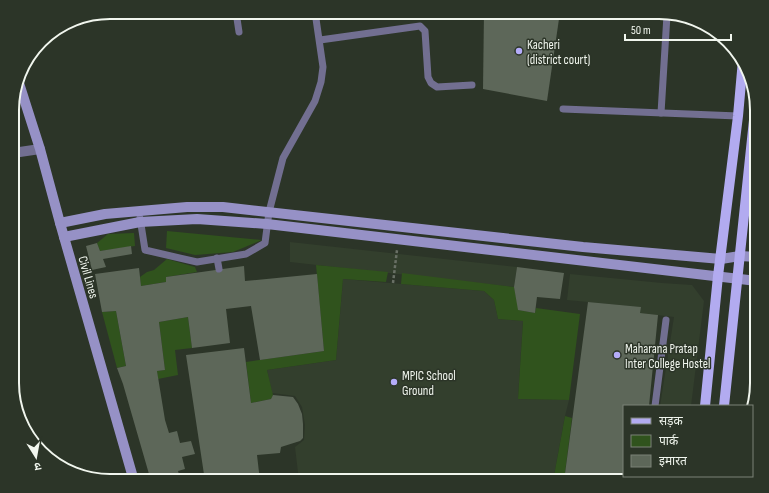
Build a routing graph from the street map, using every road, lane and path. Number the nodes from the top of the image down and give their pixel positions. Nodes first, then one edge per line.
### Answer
1 (237, 19) edge
2 (316, 19) edge
3 (667, 20) edge
4 (239, 32) dead end
5 (320, 40) junction
6 (742, 72) edge
7 (472, 85) dead end
8 (21, 90) edge
9 (563, 109) dead end
10 (660, 113) junction
11 (738, 116) junction
12 (40, 149) junction
13 (19, 152) edge
14 (750, 160) edge
15 (139, 211) junction
16 (269, 212) junction
17 (140, 222) junction
18 (60, 223) junction
19 (267, 224) junction
20 (64, 237) junction
21 (399, 239) junction
22 (740, 256) junction
23 (750, 257) edge
24 (217, 258) junction
25 (721, 259) junction
26 (219, 269) dead end
27 (718, 276) junction
28 (737, 280) junction
29 (750, 281) edge
30 (393, 283) dead end
31 (666, 320) dead end
32 (655, 405) edge
33 (705, 405) edge
34 (724, 405) edge
35 (132, 474) edge

1 - 4 lane
2 - 5 lane
3 - 10 lane
5 - 7 lane
5 - 16 lane
6 - 11 main road
8 - 12 main road, Civil Lines
9 - 10 lane
10 - 11 lane
11 - 25 main road
12 - 13 street
12 - 18 main road, Civil Lines
14 - 22 main road
15 - 16 main road
15 - 17 lane
15 - 18 main road
16 - 19 lane
16 - 25 main road
17 - 19 main road
17 - 20 main road
17 - 24 lane
18 - 20 main road, Civil Lines
19 - 21 main road
19 - 24 lane
20 - 35 main road, Civil Lines
21 - 27 main road
21 - 30 path
22 - 23 main road
22 - 25 main road
22 - 28 main road
24 - 26 lane
25 - 27 main road
27 - 28 main road
27 - 33 main road
28 - 29 main road
28 - 34 main road
31 - 32 lane

